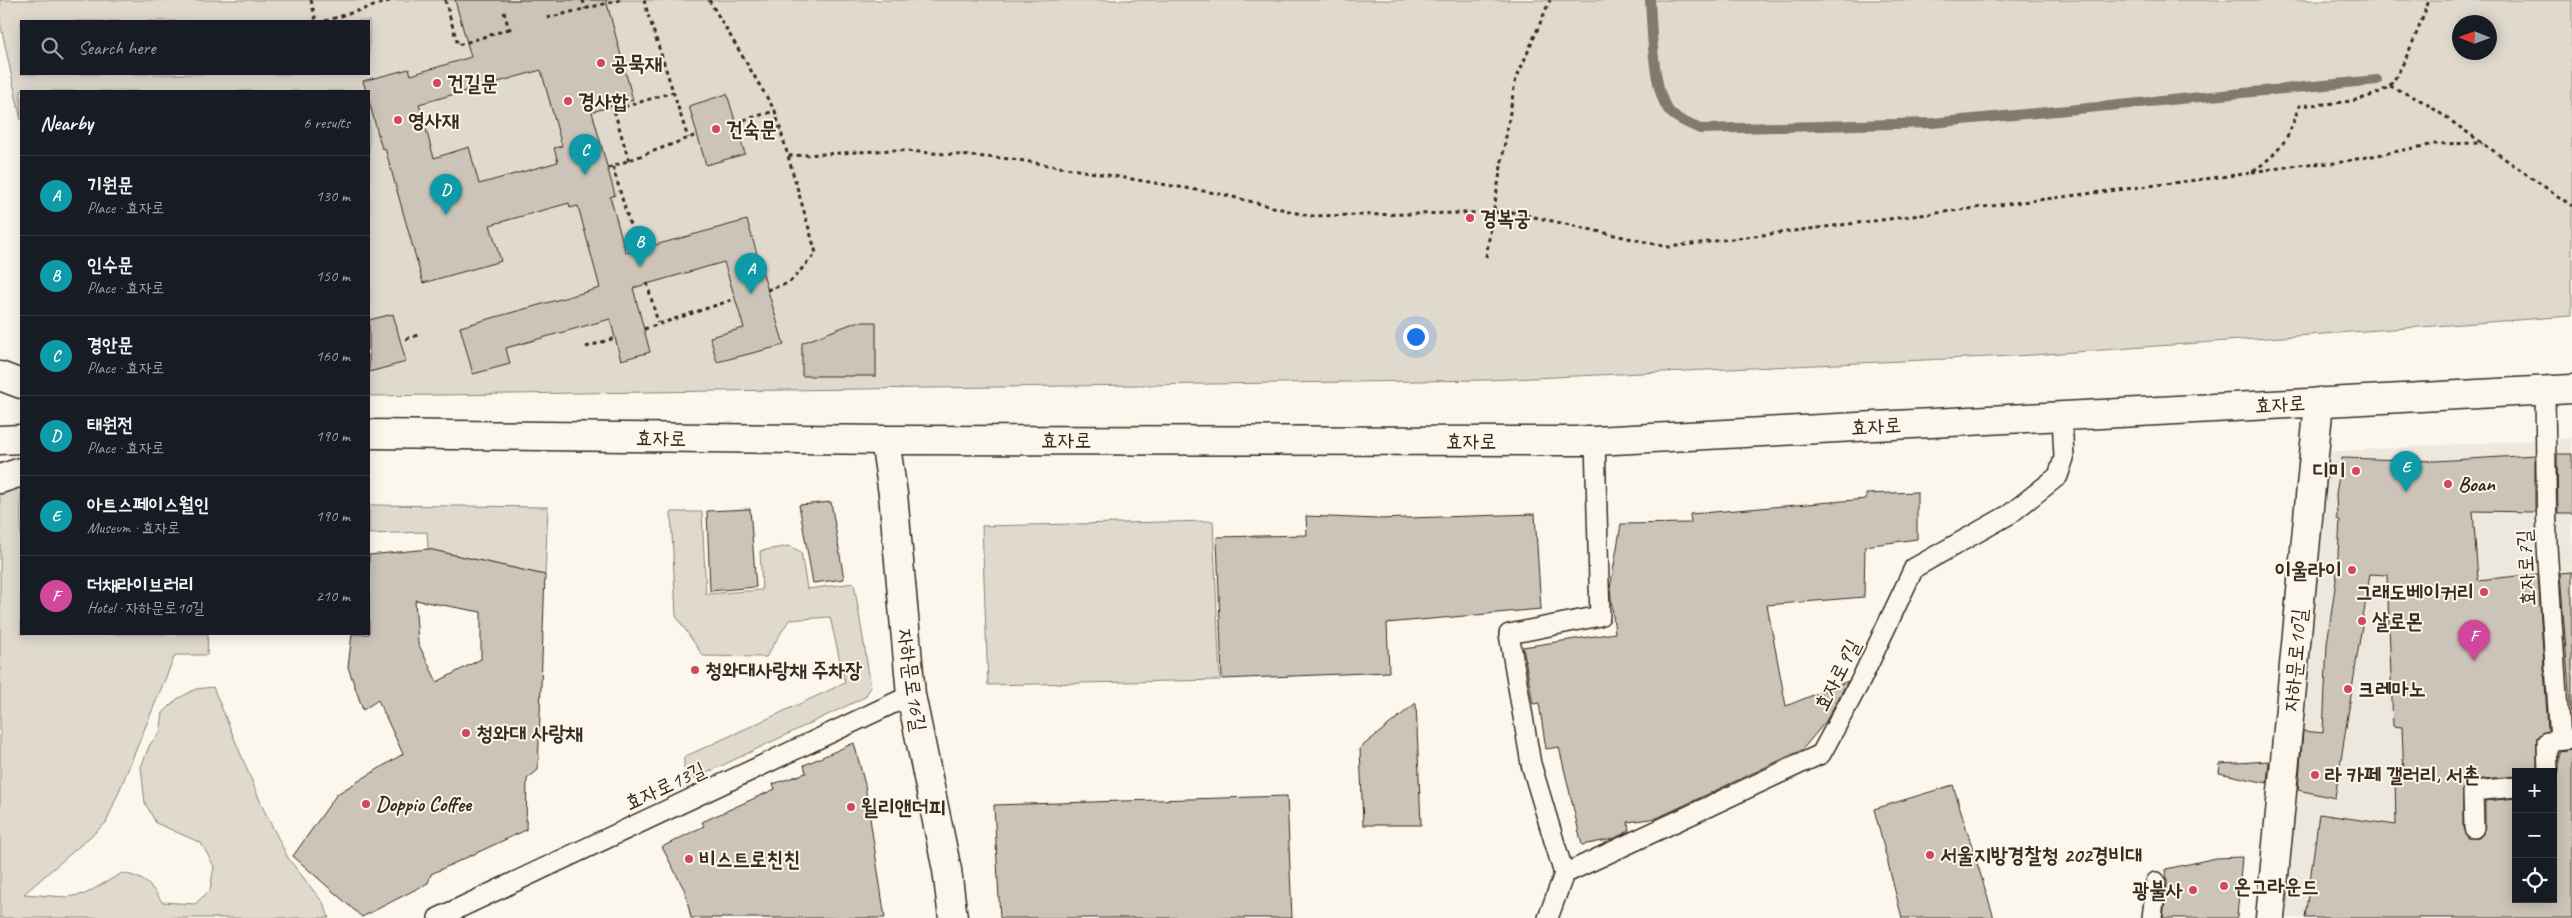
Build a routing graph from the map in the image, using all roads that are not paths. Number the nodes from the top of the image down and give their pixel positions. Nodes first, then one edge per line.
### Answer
1 (0, 376) edge
2 (20, 384) edge
3 (2572, 389) edge
4 (2545, 392) junction
5 (2320, 402) junction
6 (2062, 416) junction
7 (370, 434) edge
8 (20, 439) edge
9 (0, 440) edge
10 (885, 440) junction
11 (1595, 441) junction
12 (20, 472) edge
13 (0, 479) edge
14 (911, 695) junction
15 (2566, 740) edge
16 (2548, 768) edge
17 (2512, 787) edge
18 (2474, 828) dead end
19 (1564, 874) junction
20 (2156, 882) dead end
21 (438, 918) edge
22 (953, 918) edge
23 (1548, 918) edge
24 (2152, 918) edge
25 (2270, 918) edge

1 - 2 street
3 - 4 street, 효자로
4 - 5 street, 효자로
4 - 15 lane, 효자로7길
5 - 6 street, 효자로
5 - 25 street, 자하문로10길
6 - 11 street, 효자로
6 - 19 lane, 효자로9길
7 - 10 street, 효자로
8 - 9 street
10 - 11 street, 효자로
10 - 14 street, 자하문로16길
11 - 19 lane
12 - 13 street
14 - 21 lane, 효자로13길
14 - 22 street, 자하문로16길
15 - 16 lane, 효자로7길
17 - 18 lane
19 - 23 lane
20 - 24 lane

